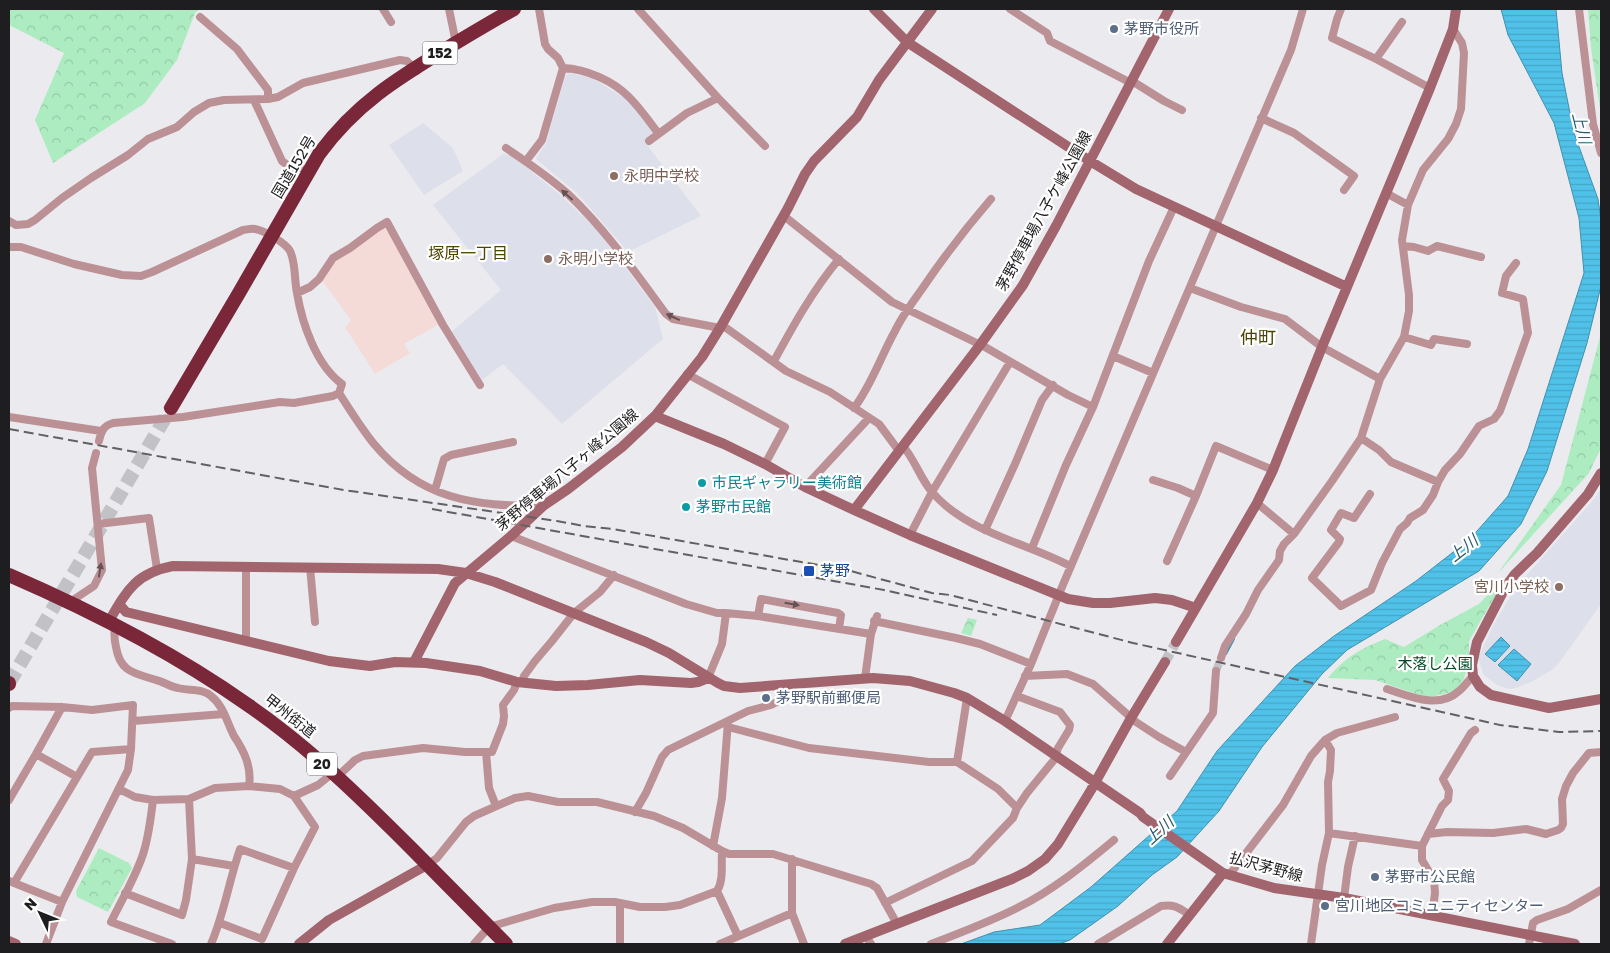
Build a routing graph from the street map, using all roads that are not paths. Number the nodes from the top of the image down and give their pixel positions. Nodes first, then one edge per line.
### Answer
1 (383, 9) edge
2 (449, 9) edge
3 (514, 9) edge
4 (539, 9) edge
5 (638, 9) edge
6 (874, 9) edge
7 (932, 9) edge
8 (1010, 9) edge
9 (1169, 9) edge
10 (1303, 9) edge
11 (1456, 9) edge
12 (1579, 9) edge
13 (1338, 10) edge
14 (200, 17) dead end
15 (391, 22) dead end
16 (1402, 22) dead end
17 (1453, 29) junction
18 (907, 42) junction
19 (456, 43) junction
20 (1376, 58) junction
21 (563, 68) junction
22 (417, 70) junction
23 (1132, 82) junction
24 (1430, 88) junction
25 (718, 98) junction
26 (254, 100) junction
27 (268, 100) junction
28 (1182, 110) dead end
29 (1261, 118) junction
30 (658, 134) junction
31 (649, 141) dead end
32 (765, 146) dead end
33 (506, 148) dead end
34 (1601, 153) edge
35 (526, 161) junction
36 (1090, 161) junction
37 (310, 171) junction
38 (1344, 190) dead end
39 (1386, 193) junction
40 (991, 199) dead end
41 (1408, 205) junction
42 (1174, 207) junction
43 (784, 216) junction
44 (9, 221) edge
45 (1216, 226) junction
46 (272, 236) junction
47 (1403, 246) junction
48 (9, 247) edge
49 (1481, 258) dead end
50 (839, 259) junction
51 (1516, 263) dead end
52 (1347, 287) junction
53 (1190, 288) junction
54 (297, 294) junction
55 (908, 310) junction
56 (721, 326) junction
57 (1404, 337) junction
58 (1467, 344) dead end
59 (980, 345) junction
60 (1322, 346) junction
61 (1113, 356) junction
62 (774, 361) junction
63 (1010, 362) junction
64 (1153, 373) junction
65 (687, 374) junction
66 (1380, 379) junction
67 (480, 385) dead end
68 (1053, 385) junction
69 (339, 393) junction
70 (1093, 407) junction
71 (170, 408) tunnel mouth
72 (854, 408) junction
73 (655, 416) junction
74 (9, 417) edge
75 (869, 418) junction
76 (101, 431) junction
77 (1360, 438) junction
78 (99, 441) dead end
79 (513, 442) dead end
80 (901, 449) junction
81 (96, 453) dead end
82 (765, 464) junction
83 (1273, 470) junction
84 (1601, 473) edge
85 (1153, 480) dead end
86 (1438, 482) junction
87 (806, 487) junction
88 (435, 490) junction
89 (932, 492) junction
90 (1370, 494) dead end
91 (1196, 496) junction
92 (1257, 503) junction
93 (543, 506) junction
94 (854, 510) junction
95 (98, 524) junction
96 (984, 530) junction
97 (1294, 534) junction
98 (910, 535) junction
99 (511, 536) junction
100 (1032, 548) junction
101 (1167, 561) dead end
102 (246, 566) junction
103 (1070, 566) junction
104 (310, 567) junction
105 (158, 569) junction
106 (466, 573) junction
107 (9, 575) edge
108 (614, 575) junction
109 (1058, 595) junction
110 (70, 602) junction
111 (119, 604) junction
112 (1196, 608) junction
113 (574, 613) junction
114 (726, 613) junction
115 (758, 616) junction
116 (112, 622) junction
117 (315, 622) dead end
118 (839, 629) junction
119 (870, 634) junction
120 (246, 640) junction
121 (1176, 642) tunnel mouth
122 (1221, 658) tunnel mouth
123 (414, 662) junction
124 (1165, 662) tunnel mouth
125 (1031, 664) junction
126 (1216, 670) tunnel mouth
127 (1025, 676) junction
128 (1473, 676) junction
129 (708, 678) junction
130 (864, 678) junction
131 (519, 682) junction
132 (789, 685) junction
133 (1386, 689) dead end
134 (1017, 696) junction
135 (967, 698) junction
136 (1601, 699) edge
137 (62, 707) junction
138 (9, 708) edge
139 (224, 714) junction
140 (1395, 717) dead end
141 (1131, 718) junction
142 (133, 721) junction
143 (1005, 721) junction
144 (728, 724) junction
145 (1475, 730) dead end
146 (1325, 740) junction
147 (130, 749) junction
148 (486, 752) junction
149 (1186, 752) junction
150 (1601, 752) edge
151 (36, 754) junction
152 (1055, 755) junction
153 (957, 762) junction
154 (335, 775) junction
155 (1170, 776) dead end
156 (77, 777) junction
157 (1096, 782) junction
158 (249, 786) junction
159 (119, 789) junction
160 (294, 796) junction
161 (189, 799) junction
162 (9, 800) edge
163 (153, 800) junction
164 (496, 806) junction
165 (1017, 808) junction
166 (635, 812) junction
167 (1329, 832) junction
168 (1428, 834) junction
169 (1355, 836) junction
170 (1114, 840) dead end
171 (713, 846) junction
172 (1422, 846) junction
173 (722, 852) junction
174 (192, 859) junction
175 (792, 859) junction
176 (427, 865) junction
177 (234, 866) junction
178 (294, 868) junction
179 (1226, 873) junction
180 (11, 882) edge
181 (1601, 890) edge
182 (717, 891) junction
183 (125, 893) junction
184 (1317, 894) junction
185 (1344, 898) junction
186 (62, 902) junction
187 (885, 902) junction
188 (620, 904) junction
189 (792, 913) junction
190 (1190, 915) junction
191 (1432, 916) junction
192 (220, 923) junction
193 (897, 924) junction
194 (489, 927) junction
195 (1176, 932) junction
196 (738, 936) junction
197 (1529, 940) edge
198 (9, 941) edge
199 (160, 942) edge
200 (16, 944) edge
201 (46, 944) edge
202 (172, 944) edge
203 (211, 944) edge
204 (299, 944) edge
205 (474, 944) edge
206 (506, 944) edge
207 (620, 944) edge
208 (720, 944) edge
209 (804, 944) edge
210 (845, 944) edge
211 (932, 944) edge
212 (1098, 944) edge
213 (1167, 944) edge
214 (1177, 944) edge
215 (1311, 944) edge
216 (1575, 944) edge

1 - 15 street
2 - 19 street
3 - 19 highway, 国道152号 / 152
4 - 21 street
5 - 25 street
6 - 18 street
7 - 18 street
8 - 23 street
9 - 23 street, 茅野停車場八子ケ峰公園線
10 - 29 street
11 - 17 street
12 - 34 street
13 - 20 street
14 - 27 street
16 - 20 street
17 - 24 street
17 - 41 street
18 - 36 street
18 - 43 street
19 - 22 highway, 国道152号 / 152
20 - 24 street
21 - 30 street
21 - 35 street
22 - 27 street
22 - 37 highway, 国道152号 / 152
23 - 28 street
23 - 36 street, 茅野停車場八子ケ峰公園線
24 - 39 street
25 - 30 street
25 - 32 street
26 - 27 street
26 - 37 street
26 - 44 street
29 - 38 street
29 - 45 street
30 - 31 street
33 - 35 street
56 -> 35 street
36 - 42 street
36 - 59 street, 茅野停車場八子ケ峰公園線
37 - 46 highway, 国道152号 / 152
39 - 41 street
39 - 52 street
40 - 55 street
41 - 47 street
42 - 45 street
42 - 61 street
43 - 50 street
43 - 56 street
45 - 52 street
45 - 53 street
46 - 48 street
46 - 54 street
46 - 71 highway, 国道152号 / 152
47 - 49 street
47 - 57 street
50 - 55 street
50 - 62 street
51 - 86 street
52 - 60 street
53 - 60 street
53 - 64 street
54 - 67 street
54 - 69 street
55 - 59 street
55 - 72 street
56 - 62 street
56 - 65 street
57 - 58 street
57 - 66 street
59 - 63 street
59 - 80 street, 茅野停車場八子ケ峰公園線
60 - 66 street
60 - 83 street
61 - 64 street
61 - 70 street
62 - 72 street
63 - 68 street
63 - 89 street
64 - 103 street
65 - 73 street
65 - 82 street
66 - 77 street
68 - 70 street
68 - 96 street
69 - 76 street
69 - 88 street
70 - 100 street
72 - 75 street
73 - 82 street, 茅野停車場八子ヶ峰公園線
73 - 93 street, 茅野停車場八子ヶ峰公園線
74 - 76 street
75 - 80 street
75 - 87 street
76 - 78 street
77 - 86 street
77 - 97 street
79 - 88 street
80 - 89 street
80 - 94 street, 茅野停車場八子ケ峰公園線
81 - 95 street
82 - 87 street, 茅野停車場八子ヶ峰公園線
83 - 91 street
83 - 92 street
84 - 128 street
85 - 91 street
86 - 90 street
87 - 94 street, 茅野停車場八子ヶ峰公園線
88 - 93 street
89 - 96 street
89 - 98 street
91 - 101 street
92 - 97 street
92 - 112 street
93 - 99 street, 茅野停車場八子ヶ峰公園線
94 - 98 street, 茅野停車場八子ヶ峰公園線
95 - 105 street
110 -> 95 street
96 - 100 street
97 - 122 street
98 - 109 street, 茅野停車場八子ヶ峰公園線
99 - 106 street, 茅野停車場八子ヶ峰公園線
99 - 108 street
100 - 103 street
102 - 104 street
102 - 105 street
102 - 120 street
103 - 109 street
104 - 106 street
104 - 117 street
105 - 111 street
106 - 113 street
106 - 123 street, 茅野停車場八子ヶ峰公園線
107 - 110 highway, 甲州街道 / 20
108 - 113 street
108 - 114 street
109 - 112 street, 茅野停車場八子ヶ峰公園線
109 - 125 street
110 - 116 highway, 甲州街道 / 20
111 - 116 street
111 - 120 street
112 - 121 street
113 - 129 street
113 - 131 street
114 - 115 street
114 - 129 street
115 - 118 street
115 -> 118 street
116 - 139 street
116 - 154 highway, 甲州街道 / 20
118 - 119 street
119 - 125 street
119 - 130 street
120 - 123 street
123 - 131 street
124 - 141 street
125 - 127 street
126 - 149 street
127 - 134 street
127 - 141 street
128 - 133 street
128 - 136 street
129 - 131 street
129 - 132 street
130 - 132 street
130 - 135 street, 払沢茅野線
131 - 148 street
132 - 144 street
134 - 143 street
134 - 152 street
135 - 143 street, 払沢茅野線
135 - 153 street
137 - 138 street
137 - 142 street
137 - 151 street
139 - 142 street
139 - 158 street
140 - 146 street
141 - 149 street
141 - 157 street
142 - 147 street
143 - 152 street, 払沢茅野線
144 - 153 street
144 - 166 street
144 - 171 street
145 - 168 street
146 - 167 street
146 - 179 street
147 - 156 street
147 - 159 street
148 - 154 street
148 - 164 street
149 - 155 street
150 - 168 street
151 - 156 street
151 - 162 street
152 - 157 street, 払沢茅野線
152 - 165 street
153 - 165 street
154 - 160 street
154 - 176 highway, 甲州街道 / 20
156 - 180 street
157 - 179 street, 払沢茅野線
157 - 193 street
158 - 160 street
158 - 161 street
159 - 163 street
159 - 186 street
160 - 178 street
161 - 163 street
161 - 174 street
163 - 183 street
164 - 166 street
164 - 176 street
165 - 187 street
166 - 171 street
167 - 169 street
167 - 184 street
168 - 172 street
169 - 172 street
169 - 185 street
170 - 211 street
171 - 173 street
172 - 191 street
173 - 175 street
173 - 182 street
174 - 177 street
174 - 183 street
175 - 187 street
175 - 189 street
176 - 194 highway, 甲州街道 / 20
176 - 204 street
177 - 178 street
177 - 192 street
178 - 192 street
179 - 184 street, 払沢茅野線
179 - 190 street
180 - 186 street
181 - 197 street
182 - 188 street
182 - 196 street
183 - 199 street
184 - 185 street, 払沢茅野線
184 - 215 street
185 - 191 street, 払沢茅野線
186 - 201 street
187 - 193 street
188 - 194 street
188 - 207 street
189 - 196 street
189 - 209 street
190 - 195 street
190 - 212 street
191 - 197 street, 払沢茅野線
192 - 203 street
193 - 210 street
194 - 205 street
194 - 206 highway, 甲州街道 / 20
195 - 213 street
195 - 214 street
196 - 208 street
197 - 216 street, 払沢茅野線
198 - 200 street
199 - 202 street

